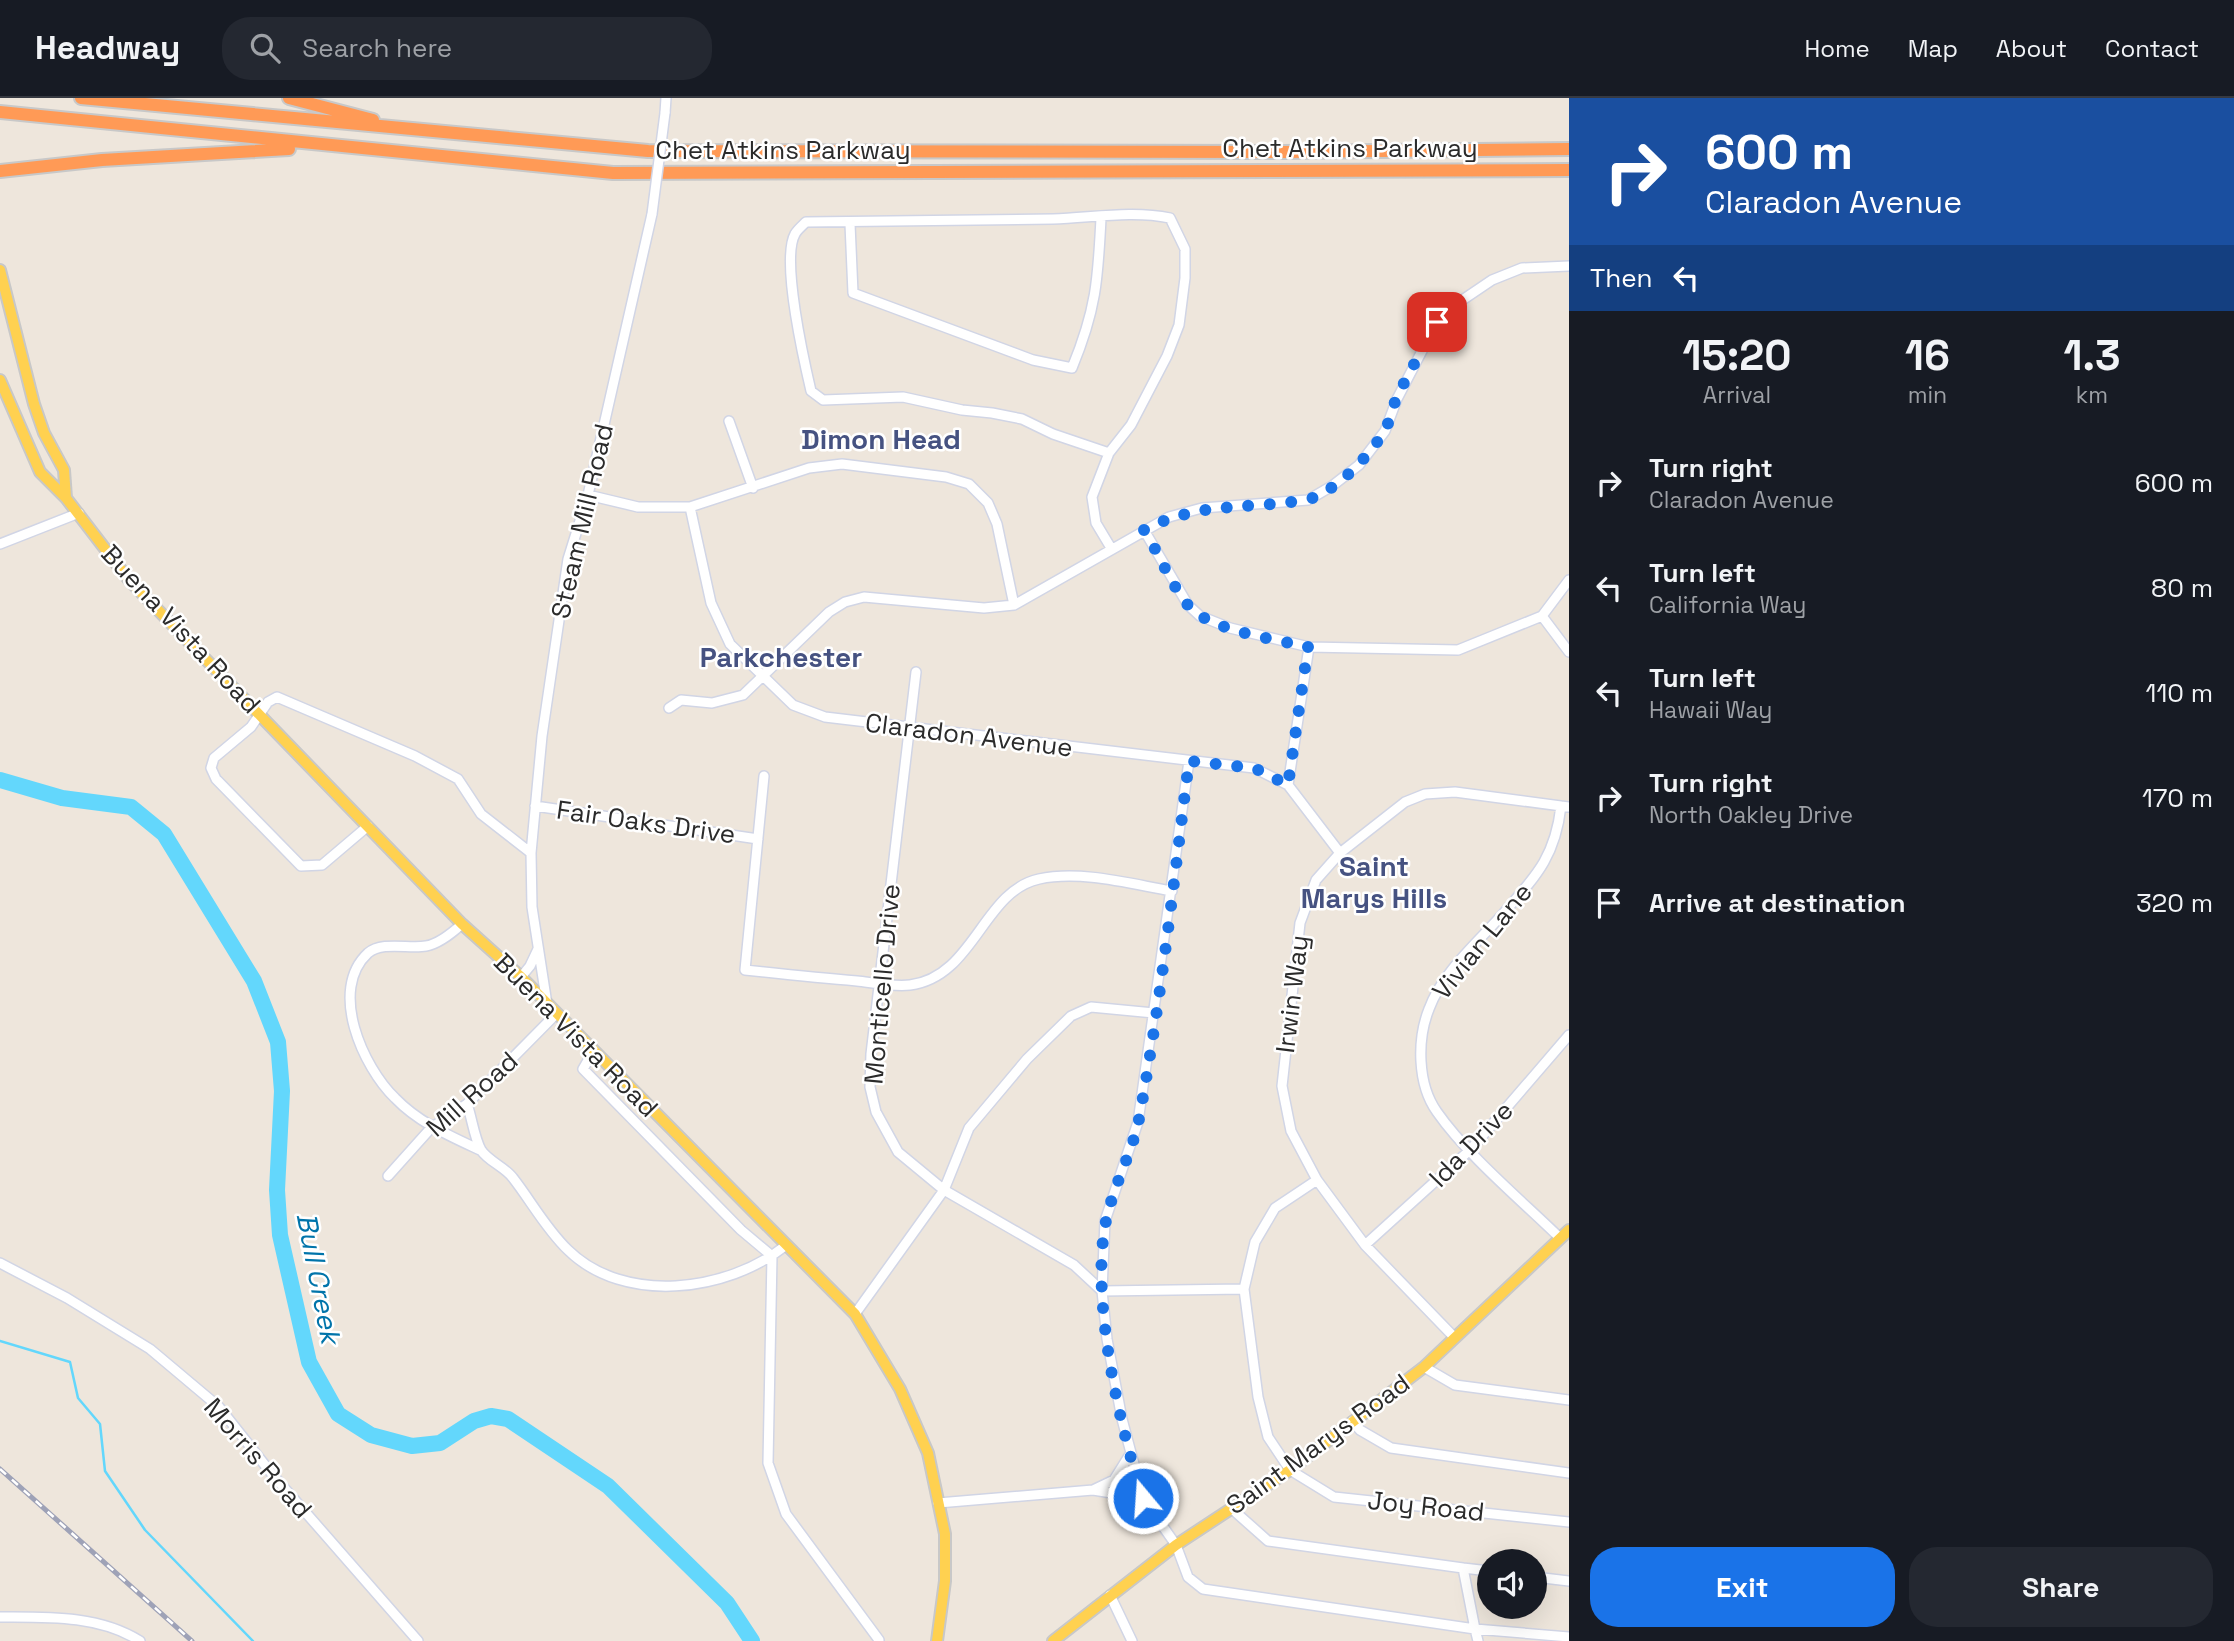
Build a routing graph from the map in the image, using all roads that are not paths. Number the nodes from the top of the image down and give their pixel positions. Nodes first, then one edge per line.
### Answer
1 (81, 98) edge
2 (289, 98) edge
3 (666, 98) edge
4 (0, 112) edge
5 (410, 130) junction
6 (1569, 149) edge
7 (424, 155) junction
8 (1569, 170) edge
9 (0, 171) edge
10 (1101, 218) junction
11 (850, 224) junction
12 (1569, 265) edge
13 (0, 270) edge
14 (0, 380) edge
15 (729, 421) dead end
16 (1109, 453) junction
17 (752, 488) junction
18 (588, 495) junction
19 (66, 498) junction
20 (690, 507) junction
21 (79, 513) junction
22 (1144, 530) junction
23 (0, 544) edge
24 (1111, 548) junction
25 (1569, 580) edge
26 (1013, 605) junction
27 (1542, 616) junction
28 (1308, 647) junction
29 (1569, 652) edge
30 (916, 672) dead end
31 (762, 676) junction
32 (669, 708) dead end
33 (261, 713) junction
34 (909, 728) junction
35 (1189, 761) junction
36 (764, 776) dead end
37 (1288, 785) junction
38 (535, 806) junction
39 (1565, 807) edge
40 (368, 826) junction
41 (758, 839) junction
42 (531, 853) junction
43 (1340, 853) junction
44 (1172, 891) junction
45 (462, 924) junction
46 (539, 948) junction
47 (521, 977) junction
48 (880, 984) junction
49 (547, 1004) junction
50 (1154, 1013) junction
51 (556, 1014) junction
52 (1569, 1035) edge
53 (594, 1050) junction
54 (467, 1104) junction
55 (431, 1128) junction
56 (1471, 1149) junction
57 (482, 1151) junction
58 (388, 1176) dead end
59 (1317, 1180) junction
60 (944, 1190) junction
61 (1569, 1230) edge
62 (1560, 1238) junction
63 (1365, 1245) junction
64 (785, 1246) junction
65 (772, 1256) junction
66 (0, 1263) edge
67 (1244, 1289) junction
68 (1102, 1291) junction
69 (855, 1314) junction
70 (1453, 1336) junction
71 (1424, 1367) junction
72 (1569, 1400) edge
73 (1353, 1421) junction
74 (1129, 1456) junction
75 (1290, 1470) junction
76 (1569, 1473) edge
77 (1093, 1490) junction
78 (1143, 1498) junction
79 (939, 1503) junction
80 (1231, 1509) junction
81 (1569, 1522) edge
82 (1176, 1545) junction
83 (1464, 1569) junction
84 (1477, 1571) edge
85 (1547, 1578) edge
86 (1569, 1581) edge
87 (1110, 1595) junction
88 (0, 1616) edge
89 (1475, 1629) junction
90 (1569, 1637) edge
91 (879, 1640) edge
92 (140, 1641) edge
93 (418, 1641) edge
94 (937, 1641) edge
95 (1053, 1641) edge
96 (1132, 1641) edge
97 (1478, 1641) edge

1 - 5 highway, Chet Atkins Parkway
2 - 5 highway
3 - 18 street, Steam Mill Road, bridge
4 - 7 highway, Chet Atkins Parkway
5 - 6 highway, Chet Atkins Parkway
7 - 8 highway, Chet Atkins Parkway
7 - 9 highway
10 - 11 street
10 - 11 street
10 - 16 street
11 - 16 street
12 - 22 street
13 - 19 main road
14 - 19 main road, Buena Vista Road
15 - 17 street
16 - 24 street
17 - 20 street
17 - 26 street
18 - 20 street
18 - 38 street, Steam Mill Road
19 - 21 main road, Buena Vista Road
20 - 31 street, Claradon Avenue
21 - 23 street
21 - 33 main road, Buena Vista Road
22 - 24 street
22 - 28 street
24 - 26 street
25 - 27 street
26 - 31 street
27 - 28 street
27 - 29 street
28 - 37 street
30 - 34 street, Monticello Drive
31 - 32 street
31 - 34 street, Claradon Avenue
33 - 40 main road, Buena Vista Road
33 - 40 street
33 - 42 street, Fair Oaks Drive
34 - 35 street, Claradon Avenue
34 - 48 street, Monticello Drive
35 - 37 street, Claradon Avenue
35 - 44 street
36 - 41 street
37 - 43 street, Claradon Avenue
38 - 41 street, Fair Oaks Drive
38 - 42 street, Steam Mill Road
39 - 43 street, Irwin Way
39 - 56 street, Vivian Lane
40 - 45 main road, Buena Vista Road
41 - 48 street
42 - 46 street, Steam Mill Road
43 - 59 street, Irwin Way
44 - 48 street
44 - 50 street
45 - 47 main road, Buena Vista Road
45 - 55 street
46 - 47 street
46 - 49 street, Steam Mill Road
47 - 49 main road, Buena Vista Road
48 - 60 street, Monticello Drive
49 - 51 main road, Buena Vista Road
50 - 60 street
50 - 68 street
51 - 53 main road, Buena Vista Road
51 - 54 street, Mill Road
52 - 56 street, Ida Drive
53 - 64 main road, Buena Vista Road
53 - 65 street
54 - 55 street, Mill Road
54 - 57 street
55 - 57 street
55 - 58 street, Mill Road
56 - 62 street, Vivian Lane
56 - 63 street, Ida Drive
57 - 65 street
59 - 63 street, Irwin Way
59 - 67 street
60 - 68 street, Monticello Drive
60 - 69 street
61 - 62 main road, Saint Marys Road
62 - 70 main road, Saint Marys Road
63 - 70 street, Irwin Way
64 - 65 street
64 - 69 main road, Buena Vista Road
65 - 91 street
66 - 93 street, Morris Road
67 - 68 street
67 - 75 street
68 - 74 street
69 - 79 main road, Buena Vista Road
70 - 71 main road, Saint Marys Road
71 - 72 street
71 - 73 main road, Saint Marys Road
73 - 75 main road, Saint Marys Road
73 - 76 street
74 - 77 street
74 - 78 street
75 - 80 main road, Saint Marys Road
75 - 81 street, Joy Road
77 - 78 street
77 - 79 street
78 - 82 street
79 - 94 main road, Buena Vista Road
80 - 82 main road, Saint Marys Road
80 - 83 street
82 - 87 main road, Saint Marys Road
82 - 89 street
83 - 84 street
83 - 89 street
85 - 86 street
87 - 95 main road, Saint Marys Road
87 - 96 street
88 - 92 street
89 - 90 street
89 - 97 street

